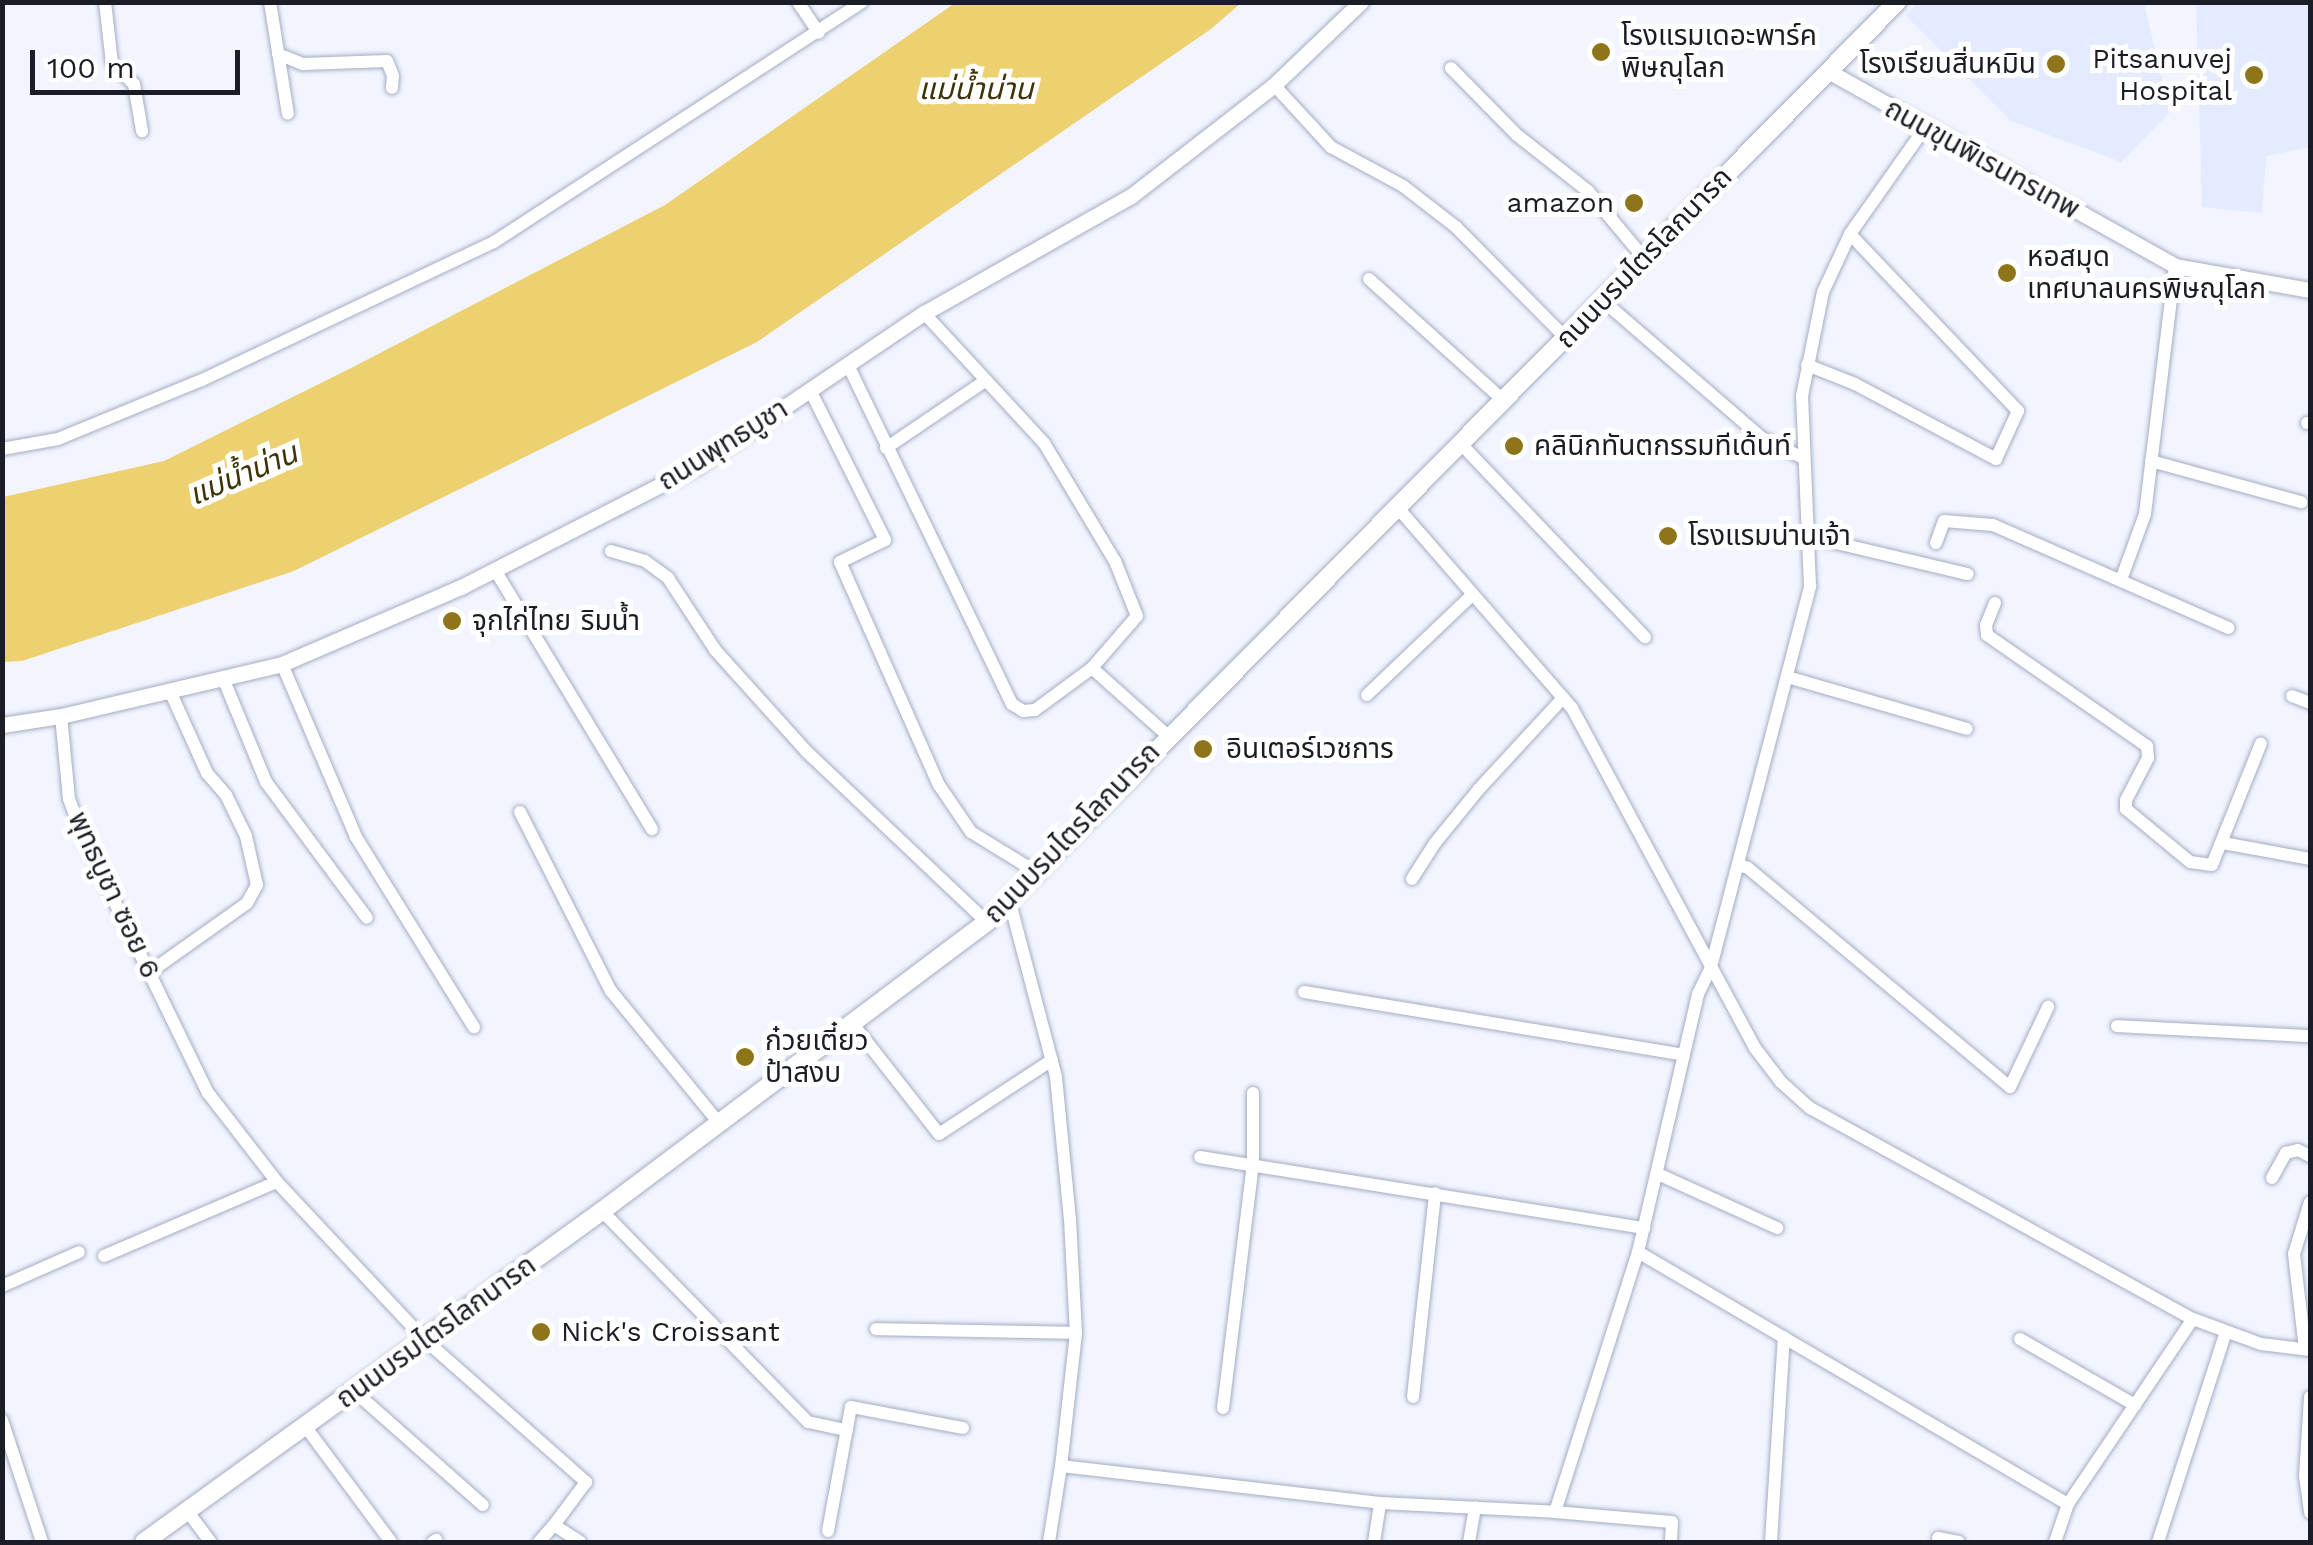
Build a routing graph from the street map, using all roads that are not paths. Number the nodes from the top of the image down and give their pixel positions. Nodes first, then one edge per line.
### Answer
1 (104, 2) edge
2 (270, 2) edge
3 (798, 2) edge
4 (862, 2) edge
5 (1361, 2) edge
6 (1897, 2) edge
7 (819, 33) junction
8 (278, 54) junction
9 (1451, 68) dead end
10 (1828, 71) junction
11 (1274, 85) junction
12 (392, 88) dead end
13 (288, 114) dead end
14 (1924, 129) junction
15 (142, 131) dead end
16 (1850, 234) junction
17 (1644, 257) junction
18 (2175, 266) junction
19 (1370, 279) dead end
20 (2310, 290) edge
21 (1601, 298) junction
22 (924, 313) junction
23 (1565, 337) junction
24 (848, 365) junction
25 (1807, 366) junction
26 (985, 381) junction
27 (810, 390) junction
28 (1504, 401) junction
29 (1461, 444) junction
30 (886, 448) junction
31 (2, 449) edge
32 (1803, 458) junction
33 (2151, 461) junction
34 (2301, 502) dead end
35 (1398, 508) junction
36 (1811, 537) junction
37 (1936, 543) dead end
38 (611, 551) dead end
39 (494, 570) junction
40 (1968, 574) dead end
41 (2121, 580) junction
42 (1473, 594) junction
43 (1995, 603) dead end
44 (2229, 628) dead end
45 (1645, 637) dead end
46 (282, 664) junction
47 (1092, 668) junction
48 (1786, 677) junction
49 (223, 678) junction
50 (170, 691) junction
51 (1367, 695) dead end
52 (2292, 696) dead end
53 (1563, 698) junction
54 (2310, 704) edge
55 (61, 716) junction
56 (2, 724) edge
57 (1966, 729) dead end
58 (1168, 736) junction
59 (2262, 743) dead end
60 (520, 812) dead end
61 (652, 829) dead end
62 (2224, 844) junction
63 (2310, 859) edge
64 (1739, 865) junction
65 (1036, 872) junction
66 (1412, 879) dead end
67 (1009, 899) junction
68 (367, 918) dead end
69 (987, 922) junction
70 (1712, 968) junction
71 (150, 972) junction
72 (1304, 992) dead end
73 (2048, 1007) dead end
74 (852, 1023) junction
75 (474, 1026) dead end
76 (2117, 1026) dead end
77 (2310, 1036) edge
78 (1683, 1056) junction
79 (1052, 1060) junction
80 (1254, 1093) dead end
81 (719, 1124) junction
82 (1200, 1156) dead end
83 (2310, 1156) edge
84 (1253, 1166) junction
85 (1658, 1174) junction
86 (2272, 1178) dead end
87 (277, 1182) junction
88 (1435, 1193) junction
89 (2310, 1202) edge
90 (602, 1211) junction
91 (1644, 1228) junction
92 (1778, 1228) dead end
93 (79, 1252) dead end
94 (1638, 1252) junction
95 (104, 1256) dead end
96 (2, 1286) edge
97 (2194, 1319) junction
98 (876, 1329) dead end
99 (2226, 1332) junction
100 (1076, 1333) junction
101 (1784, 1337) junction
102 (2020, 1339) dead end
103 (425, 1340) junction
104 (2308, 1350) edge
105 (354, 1391) junction
106 (2310, 1396) edge
107 (1413, 1397) dead end
108 (2135, 1405) junction
109 (1223, 1408) dead end
110 (2, 1420) edge
111 (306, 1426) junction
112 (963, 1428) dead end
113 (847, 1430) junction
114 (1062, 1466) junction
115 (1380, 1503) junction
116 (2068, 1504) junction
117 (484, 1505) dead end
118 (1475, 1508) junction
119 (188, 1512) junction
120 (1555, 1512) junction
121 (2310, 1513) edge
122 (554, 1525) junction
123 (828, 1531) dead end
124 (1938, 1538) dead end
125 (42, 1542) edge
126 (144, 1542) edge
127 (210, 1542) edge
128 (391, 1542) edge
129 (540, 1542) edge
130 (580, 1542) edge
131 (1048, 1542) edge
132 (1374, 1542) edge
133 (1469, 1542) edge
134 (1670, 1542) edge
135 (1771, 1542) edge
136 (1960, 1542) edge
137 (2055, 1542) edge
138 (2158, 1542) edge

1 - 15 street
2 - 8 street
3 - 7 street
4 - 7 street
5 - 11 street, ถนนพุทธบูชา
6 - 10 main road, ถนนบรมไตรโลกนารถ
7 - 31 street
8 - 12 street
8 - 13 street
9 - 17 street
10 - 14 street, ถนนขุนพิเรนทรเทพ
10 - 17 main road, ถนนบรมไตรโลกนารถ
11 - 22 street, ถนนพุทธบูชา
11 - 23 street
14 - 16 street
14 - 18 street, ถนนขุนพิเรนทรเทพ
16 - 25 street
16 - 25 street
17 - 21 main road, ถนนบรมไตรโลกนารถ
18 - 20 street, ถนนขุนพิเรนทรเทพ
18 - 33 street
19 - 28 street
21 - 23 main road, ถนนบรมไตรโลกนารถ
21 - 32 street
22 - 24 street, ถนนพุทธบูชา
22 - 26 street
23 - 28 main road, ถนนบรมไตรโลกนารถ
24 - 27 street, ถนนพุทธบูชา
24 - 30 street
25 - 32 street
26 - 30 street
26 - 47 street
27 - 39 street, ถนนพุทธบูชา
27 - 65 street
28 - 29 main road, ถนนบรมไตรโลกนารถ
29 - 35 main road, ถนนบรมไตรโลกนารถ
29 - 45 street
30 - 47 street
32 - 36 street
33 - 34 street
33 - 41 street
35 - 42 street
35 - 58 main road, ถนนบรมไตรโลกนารถ
36 - 40 street
36 - 48 street
37 - 41 street
38 - 69 street
39 - 46 street, ถนนพุทธบูชา
39 - 61 street
41 - 44 street
42 - 51 street
42 - 53 street
43 - 62 street
46 - 49 street, ถนนพุทธบูชา
46 - 75 street
47 - 58 street
48 - 57 street
48 - 64 street
49 - 50 street, ถนนพุทธบูชา
49 - 68 street
50 - 55 street, ถนนพุทธบูชา
50 - 71 street
52 - 54 street
53 - 66 street
53 - 70 street
55 - 56 street, ถนนพุทธบูชา
55 - 71 street, พุทธบูชา ซอย 6
58 - 65 main road, ถนนบรมไตรโลกนารถ
59 - 62 street
60 - 81 street
62 - 63 street
64 - 70 street
64 - 73 street
65 - 67 main road, ถนนบรมไตรโลกนารถ
67 - 69 main road, ถนนบรมไตรโลกนารถ
67 - 79 street
69 - 74 main road, ถนนบรมไตรโลกนารถ
70 - 78 street
70 - 97 street
71 - 87 street, พุทธบูชา ซอย 6
72 - 78 street
74 - 79 street
74 - 81 main road, ถนนบรมไตรโลกนารถ
76 - 77 street
78 - 85 street
79 - 100 street
80 - 84 street
81 - 90 main road, ถนนบรมไตรโลกนารถ
82 - 84 street
83 - 86 street
84 - 88 street
84 - 109 street
85 - 91 street
85 - 92 street
87 - 95 street
87 - 103 street, พุทธบูชา ซอย 6
88 - 91 street
88 - 107 street
89 - 104 street
90 - 103 main road, ถนนบรมไตรโลกนารถ
90 - 113 street
91 - 94 street
93 - 96 street
94 - 101 street
94 - 120 street
97 - 99 street
97 - 108 street
98 - 100 street
99 - 104 street
99 - 138 street
100 - 114 street
101 - 116 street
101 - 135 street
102 - 108 street
103 - 105 main road, ถนนบรมไตรโลกนารถ
103 - 122 street, พุทธบูชา ซอย 6
105 - 111 main road, ถนนบรมไตรโลกนารถ
105 - 117 street
106 - 121 street
108 - 116 street
110 - 125 street
111 - 119 main road, ถนนบรมไตรโลกนารถ
111 - 128 street
112 - 113 street
113 - 123 street
114 - 115 street
114 - 131 street
115 - 118 street
115 - 132 street
116 - 137 street
118 - 120 street
118 - 133 street
119 - 126 main road, ถนนบรมไตรโลกนารถ
119 - 127 street
120 - 134 street
122 - 129 street
122 - 130 street
124 - 136 street

